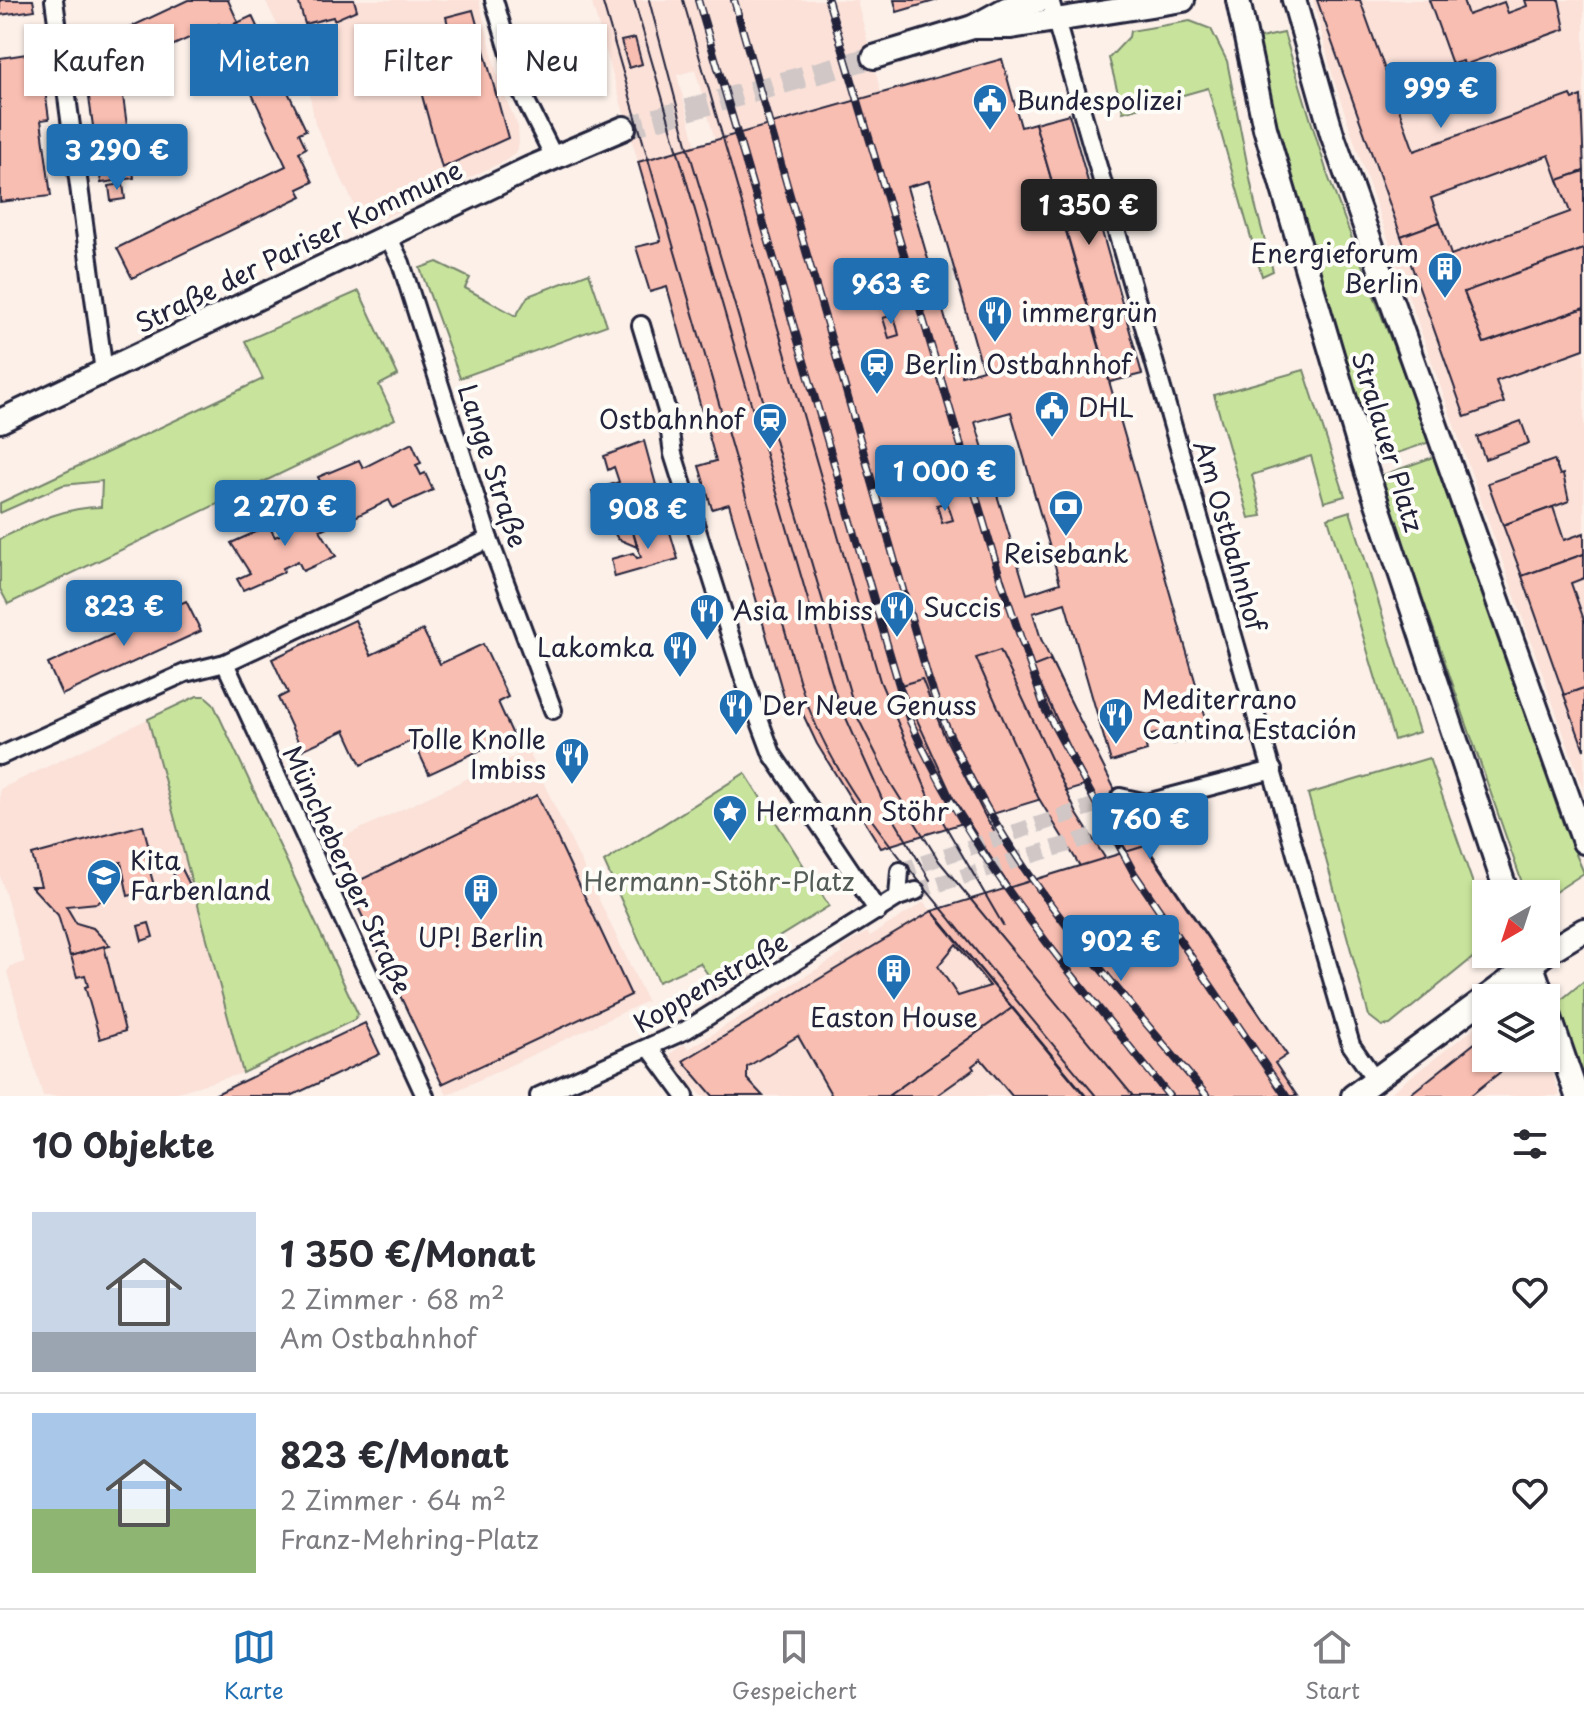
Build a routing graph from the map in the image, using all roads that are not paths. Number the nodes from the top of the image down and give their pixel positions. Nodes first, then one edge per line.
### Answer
1 (54, 0) edge
2 (494, 0) edge
3 (1040, 0) edge
4 (1183, 0) edge
5 (1238, 0) edge
6 (1294, 0) edge
7 (1052, 9) edge
8 (973, 27) junction
9 (874, 57) tunnel mouth
10 (624, 128) tunnel mouth
11 (554, 157) junction
12 (388, 236) junction
13 (641, 325) dead end
14 (104, 372) junction
15 (0, 421) edge
16 (489, 539) junction
17 (225, 663) junction
18 (553, 710) dead end
19 (0, 756) edge
20 (1273, 770) junction
21 (1120, 797) tunnel mouth
22 (1147, 803) junction
23 (1133, 824) tunnel mouth
24 (1584, 842) edge
25 (900, 871) dead end
26 (1502, 880) edge
27 (916, 891) tunnel mouth
28 (898, 897) junction
29 (878, 911) junction
30 (1584, 930) edge
31 (1560, 943) edge
32 (1521, 968) edge
33 (649, 1047) junction
34 (1560, 1047) edge
35 (1375, 1079) junction
36 (425, 1096) edge
37 (539, 1096) edge
38 (685, 1096) edge
39 (1353, 1096) edge
40 (1577, 1096) edge

1 - 14 street
2 - 11 street
3 - 8 main road
4 - 7 main road
5 - 26 main road, Stralauer Platz
6 - 24 main road, Stralauer Platz
7 - 8 main road
7 - 20 street, Am Ostbahnhof
8 - 9 main road
10 - 11 main road, Straße der Pariser Kommune
11 - 12 main road, Straße der Pariser Kommune
12 - 14 main road, Straße der Pariser Kommune
12 - 16 street, Lange Straße
13 - 29 street
14 - 15 main road, Straße der Pariser Kommune
16 - 17 street
16 - 18 street, Lange Straße
17 - 19 street
17 - 36 street, Müncheberger Straße
20 - 22 street
20 - 35 street, Am Ostbahnhof
21 - 22 street
22 - 23 street
25 - 28 street
27 - 28 street, Koppenstraße
28 - 29 street, Koppenstraße
29 - 33 street, Koppenstraße
30 - 31 main road
32 - 35 main road
33 - 37 street, Koppenstraße
33 - 38 street
34 - 40 main road
35 - 39 main road

